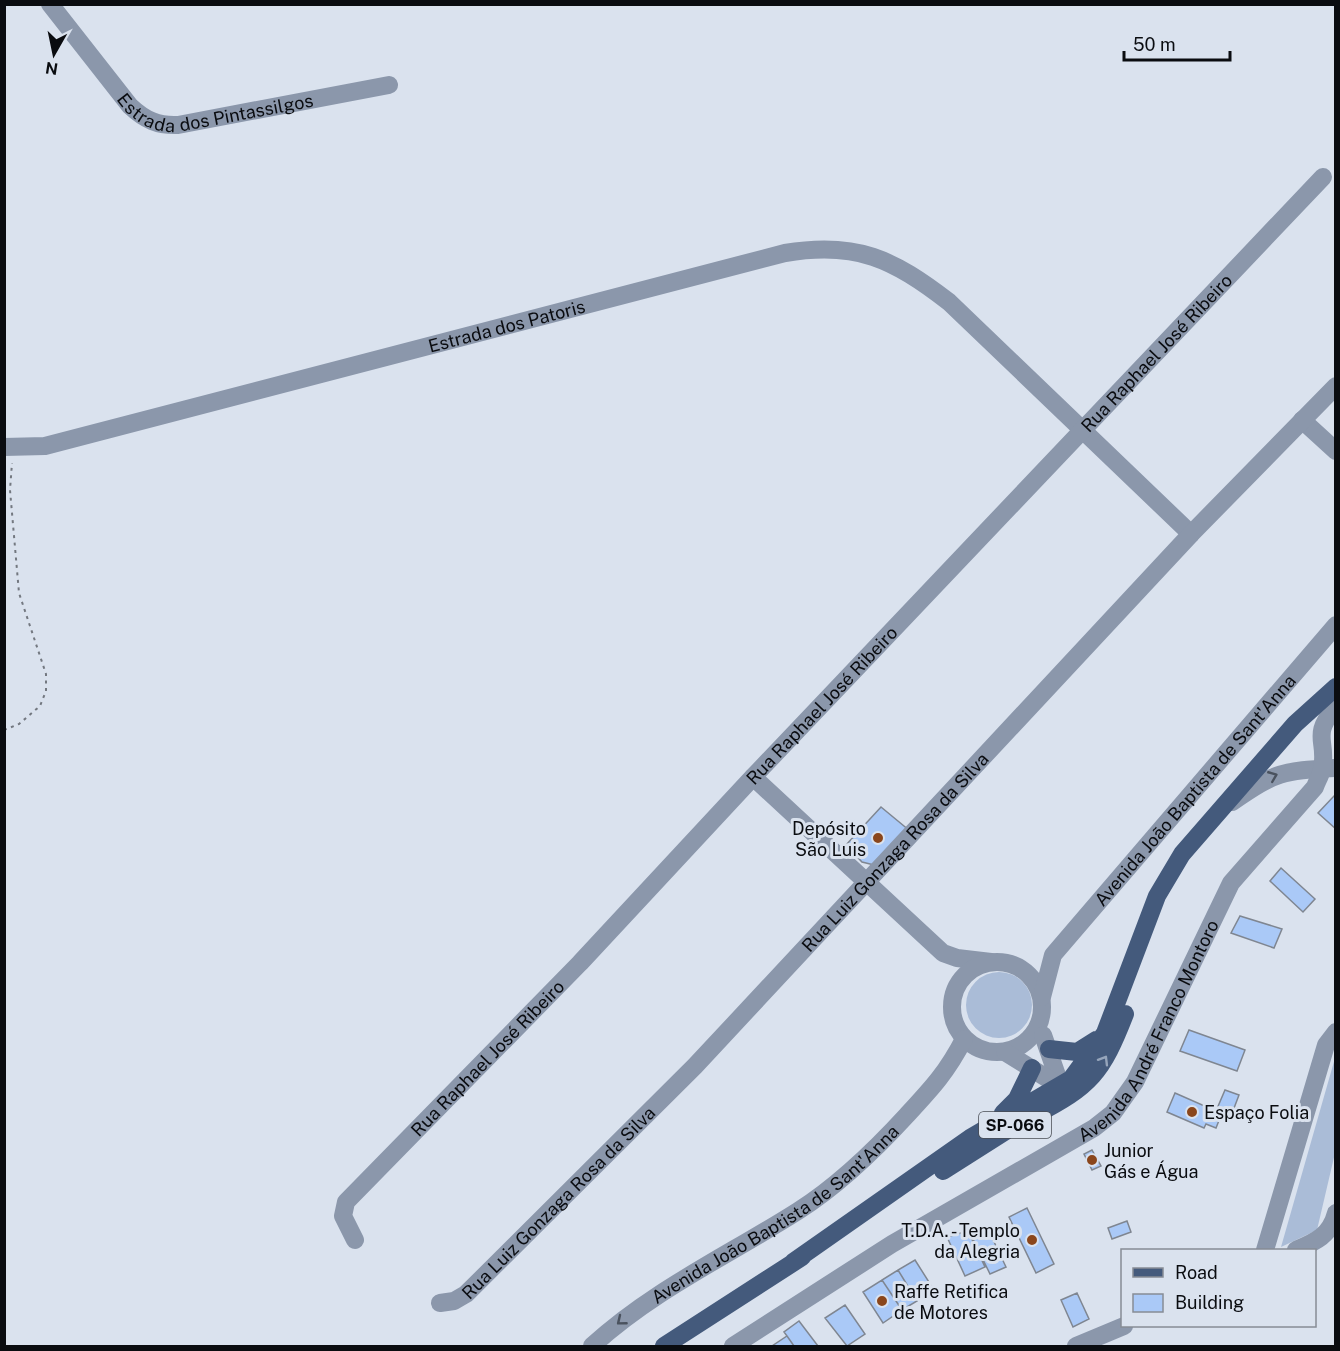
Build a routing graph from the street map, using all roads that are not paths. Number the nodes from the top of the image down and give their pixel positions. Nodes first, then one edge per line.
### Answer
1 (50, 4) edge
2 (389, 85) dead end
3 (1323, 177) dead end
4 (1335, 386) edge
5 (1302, 420) junction
6 (1083, 432) junction
7 (9, 447) edge
8 (1335, 451) edge
9 (1191, 534) junction
10 (1335, 625) edge
11 (1335, 687) edge
12 (1335, 706) edge
13 (1329, 768) edge
14 (753, 777) junction
15 (1215, 813) junction
16 (868, 881) junction
17 (1147, 919) junction
18 (943, 953) junction
19 (1053, 955) junction
20 (998, 962) junction
21 (1042, 997) junction
22 (952, 998) junction
23 (1039, 1024) junction
24 (1335, 1032) edge
25 (1105, 1033) junction
26 (964, 1039) junction
27 (1048, 1049) junction
28 (997, 1052) junction
29 (1032, 1068) junction
30 (948, 1070) junction
31 (1091, 1080) junction
32 (1061, 1087) junction
33 (1020, 1122) junction
34 (970, 1138) junction
35 (1335, 1214) edge
36 (355, 1240) dead end
37 (1265, 1249) edge
38 (1300, 1249) edge
39 (793, 1262) junction
40 (440, 1303) dead end
41 (1122, 1327) edge
42 (592, 1347) edge
43 (664, 1347) edge
44 (733, 1347) edge
45 (1076, 1347) edge

1 - 2 street, Estrada dos Pintassilgos
3 - 6 street, Rua Raphael José Ribeiro
4 - 5 street, Rua Luiz Gonzaga Rosa da Silva
5 - 8 street
5 - 9 street, Rua Luiz Gonzaga Rosa da Silva
6 - 7 street, Estrada dos Patoris
6 - 9 street, Estrada dos Patoris
6 - 14 street, Rua Raphael José Ribeiro
9 - 16 street, Rua Luiz Gonzaga Rosa da Silva
10 - 19 street, Avenida João Baptista de Sant'Anna
11 - 15 main road, SP-066
12 - 13 street
15 -> 13 street
13 - 44 street, Avenida André Franco Montoro
14 - 16 street
14 - 36 street, Rua Raphael José Ribeiro
15 - 17 main road, SP-066
16 - 18 street
16 - 40 street, Rua Luiz Gonzaga Rosa da Silva
17 - 25 main road, SP-066
31 -> 17 main road, SP-066
18 - 20 street
18 - 22 street
19 - 20 street
19 - 21 street, Avenida João Baptista de Sant'Anna
20 - 21 street
20 - 22 street
21 - 23 street
22 - 26 street
23 - 27 street
23 - 28 street
24 - 37 street
25 - 27 main road
25 - 32 main road, SP-066
26 - 28 street
26 - 30 street, Avenida João Baptista de Sant'Anna
27 - 32 street
28 - 29 street
28 - 30 street, Avenida João Baptista de Sant'Anna
29 - 32 street
29 - 34 main road
30 -> 42 street, Avenida João Baptista de Sant'Anna
31 - 32 main road
31 - 33 main road, SP-066
32 - 33 main road
32 - 34 main road, SP-066
33 - 39 main road, SP-066
34 - 39 main road, SP-066
35 - 38 street
39 - 43 main road, SP-066
41 - 45 street

